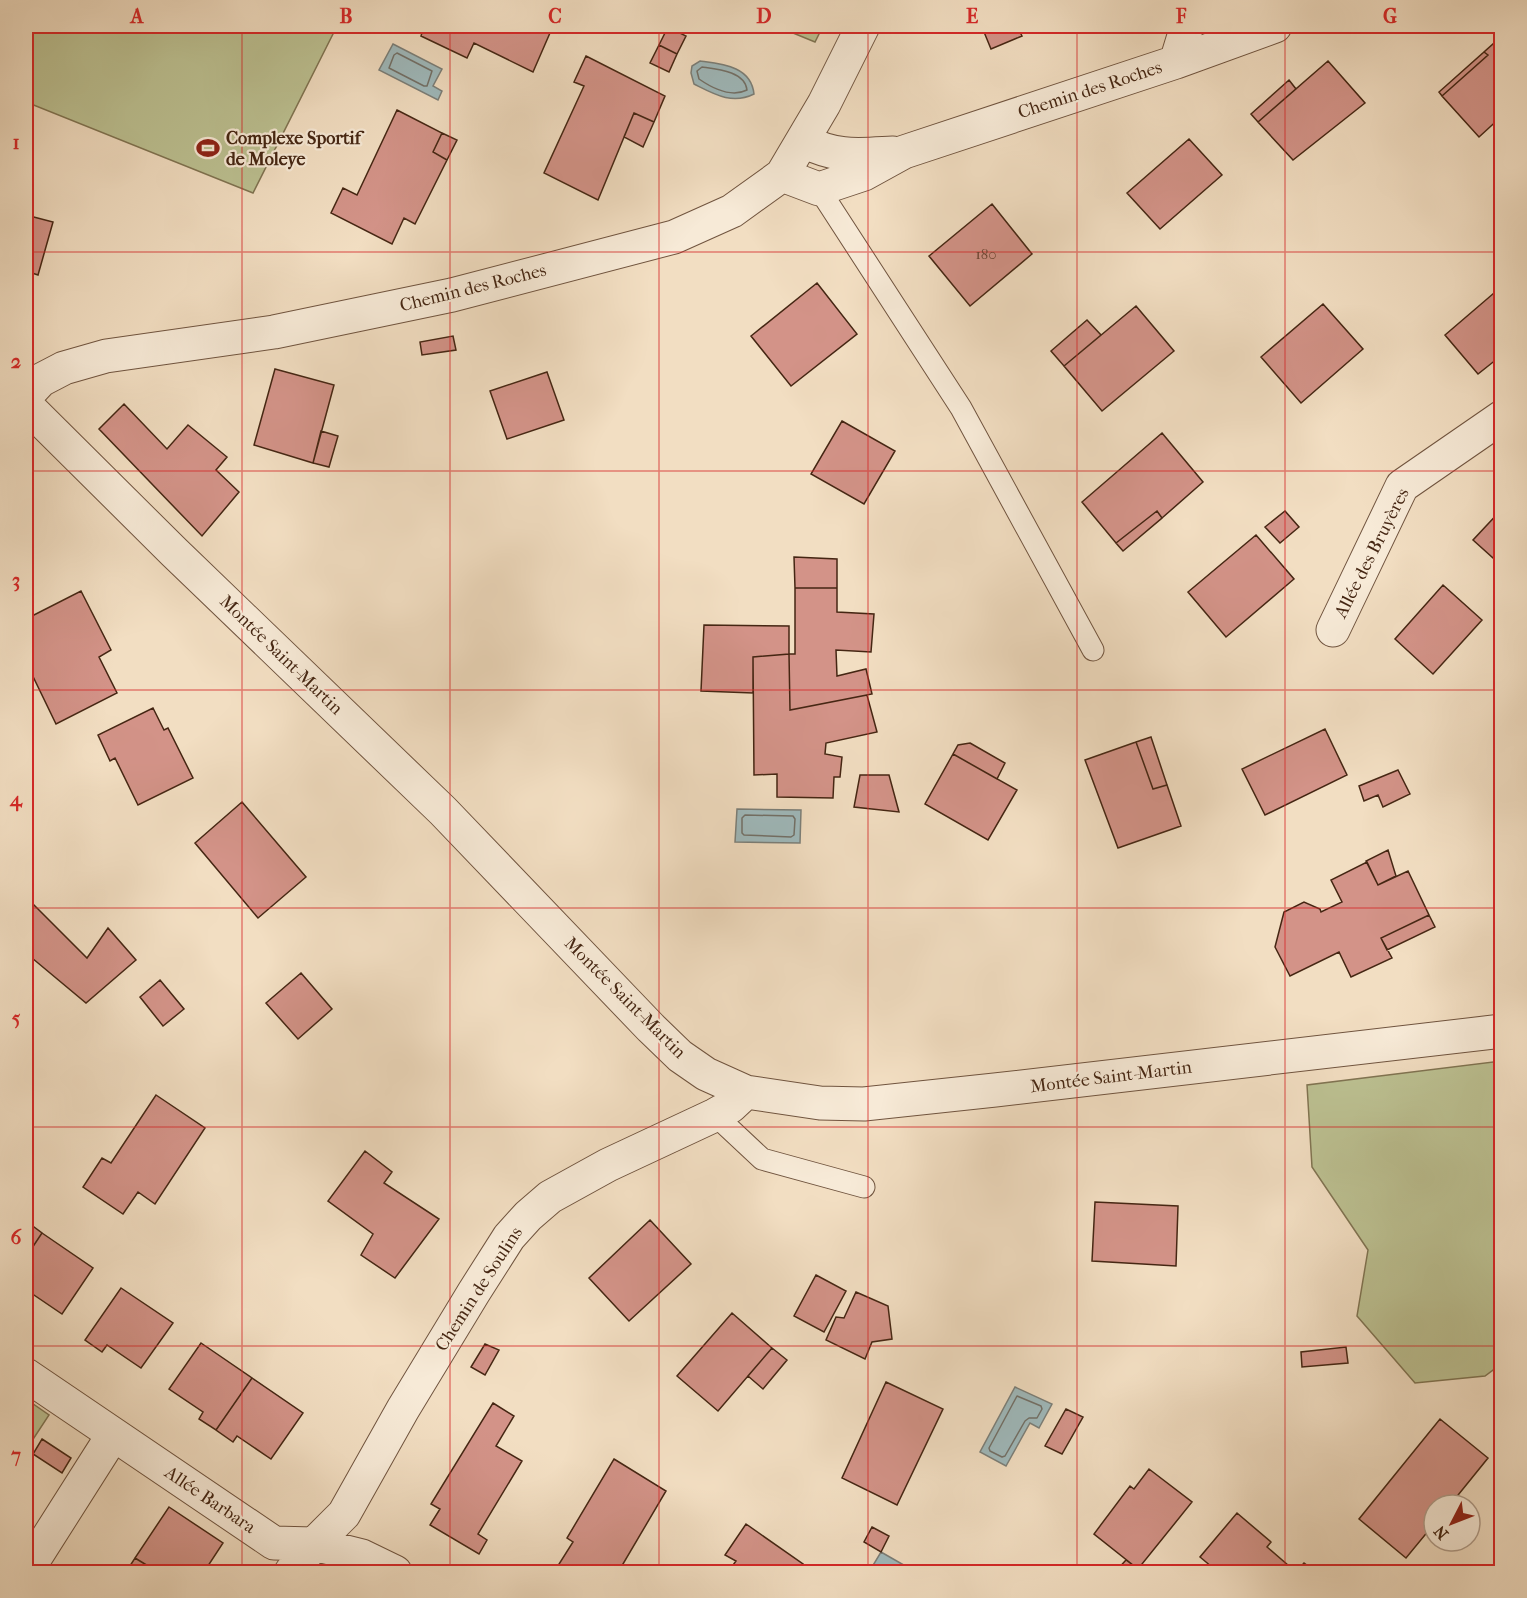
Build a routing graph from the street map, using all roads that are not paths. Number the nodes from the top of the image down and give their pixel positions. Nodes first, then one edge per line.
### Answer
1 (863, 26) edge
2 (1187, 26) edge
3 (1275, 26) edge
4 (1176, 62) junction
5 (803, 141) junction
6 (904, 152) junction
7 (782, 175) junction
8 (819, 189) junction
9 (26, 396) edge
10 (26, 405) edge
11 (1502, 417) edge
12 (1333, 630) dead end
13 (1093, 650) dead end
14 (1502, 1031) edge
15 (746, 1092) junction
16 (715, 1115) junction
17 (864, 1187) dead end
18 (26, 1375) edge
19 (114, 1435) junction
20 (314, 1544) junction
21 (26, 1572) edge
22 (291, 1572) edge
23 (395, 1572) edge

1 - 5 street
2 - 4 street
3 - 4 street, Chemin des Roches
4 - 6 street, Chemin des Roches
5 - 6 street, Chemin des Roches
5 - 7 street
6 - 8 street, Chemin des Roches
7 - 8 street
7 - 9 street, Chemin des Roches
8 - 13 lane
10 - 15 street, Montée Saint-Martin
11 - 12 street, Allée des Bruyères
14 - 15 street, Montée Saint-Martin
15 - 16 street, Chemin de Soulins
16 - 17 lane
16 - 20 street, Chemin de Soulins
18 - 19 street, Allée Barbara
19 - 20 street, Allée Barbara
19 - 21 street
20 - 22 street, Chemin de Soulins
20 - 23 street, Allée Barbara

